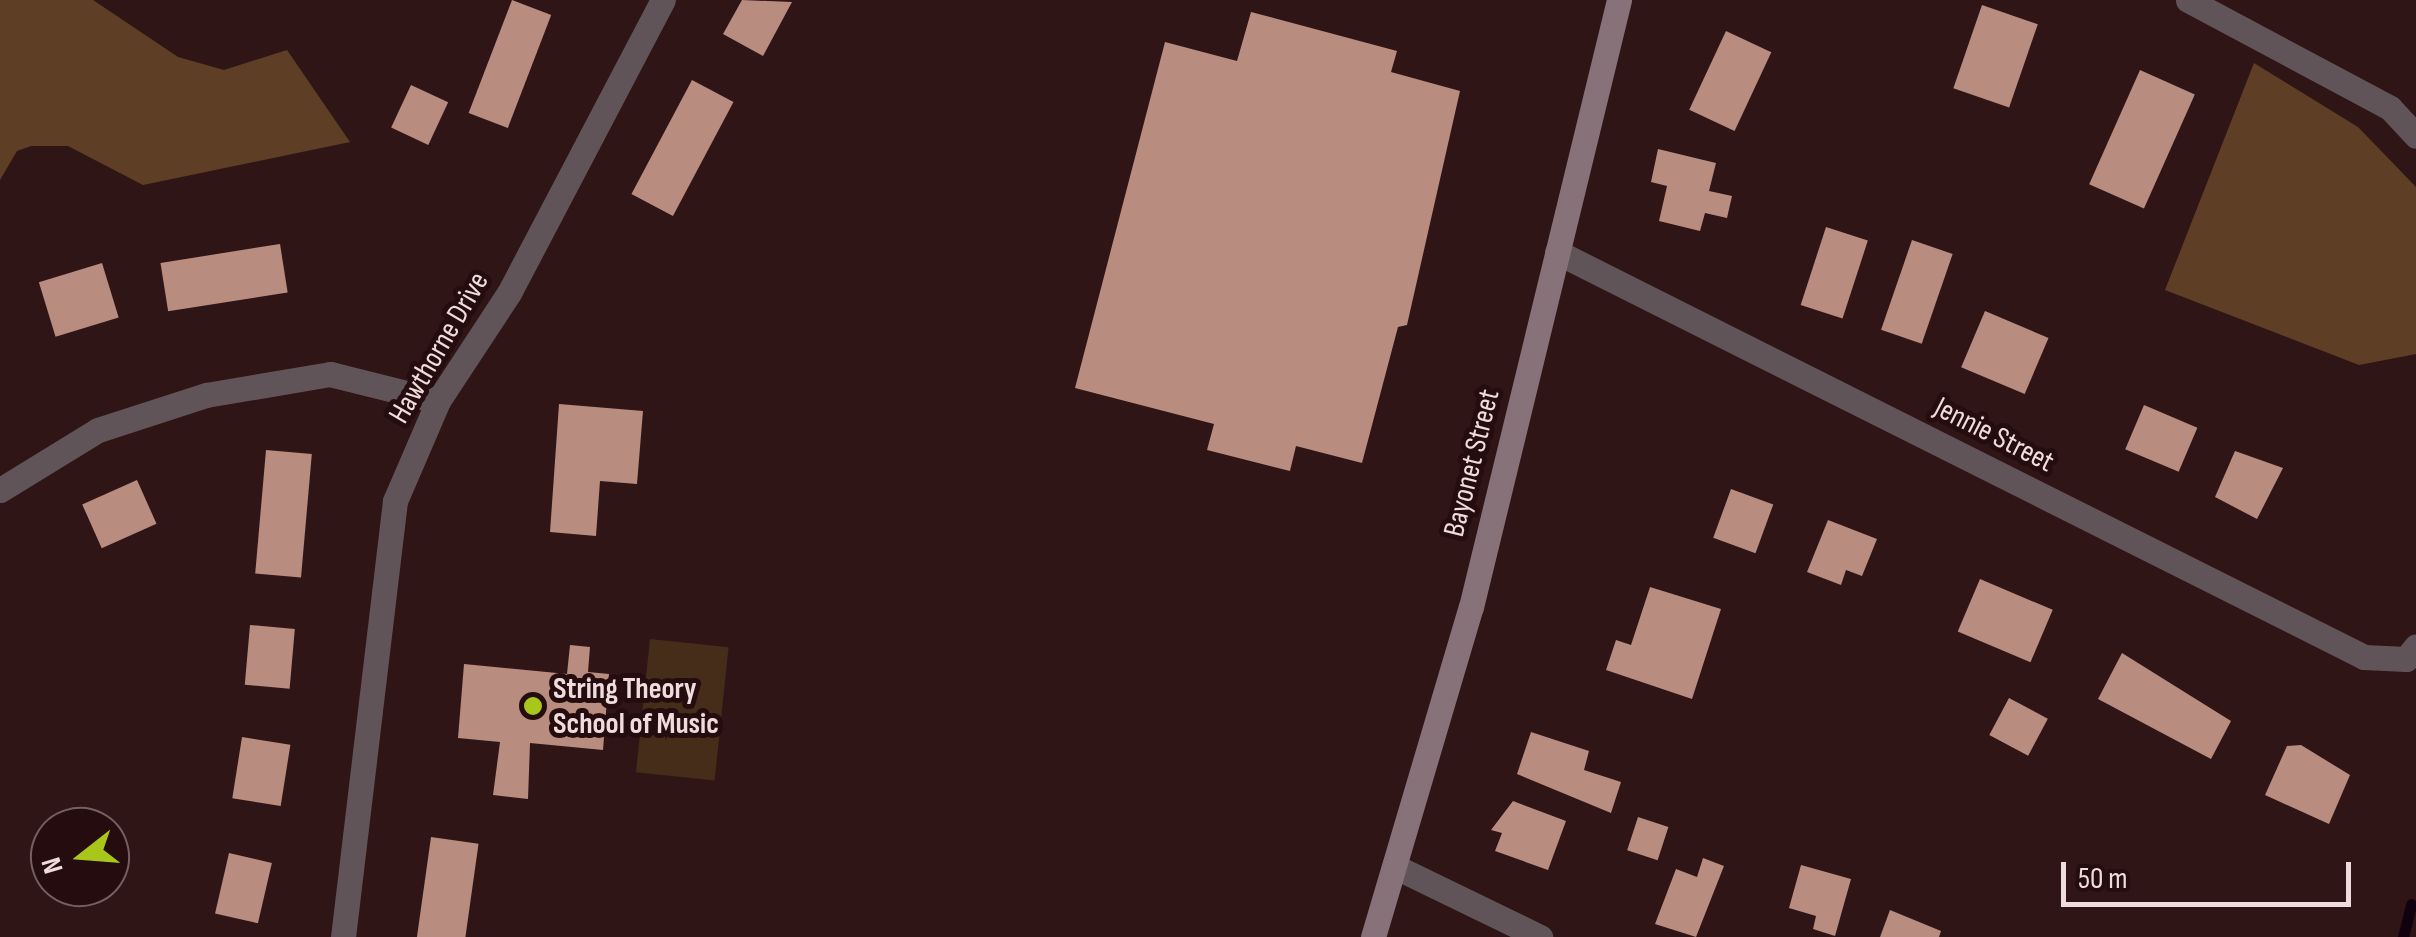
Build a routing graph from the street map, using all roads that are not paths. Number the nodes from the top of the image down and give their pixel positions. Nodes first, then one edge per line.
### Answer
1 (663, 0) edge
2 (1619, 0) edge
3 (2188, 0) edge
4 (2416, 136) edge
5 (1557, 252) junction
6 (438, 401) junction
7 (0, 490) edge
8 (2411, 652) edge
9 (1400, 869) junction
10 (343, 937) edge
11 (1373, 937) edge
12 (1540, 937) edge

1 - 6 street, Hawthorne Drive
2 - 5 street, Bayonet Street
3 - 4 street
5 - 8 street, Jennie Street
5 - 9 street, Bayonet Street
6 - 7 street
6 - 10 street, Hawthorne Drive
9 - 11 street, Bayonet Street
9 - 12 street

